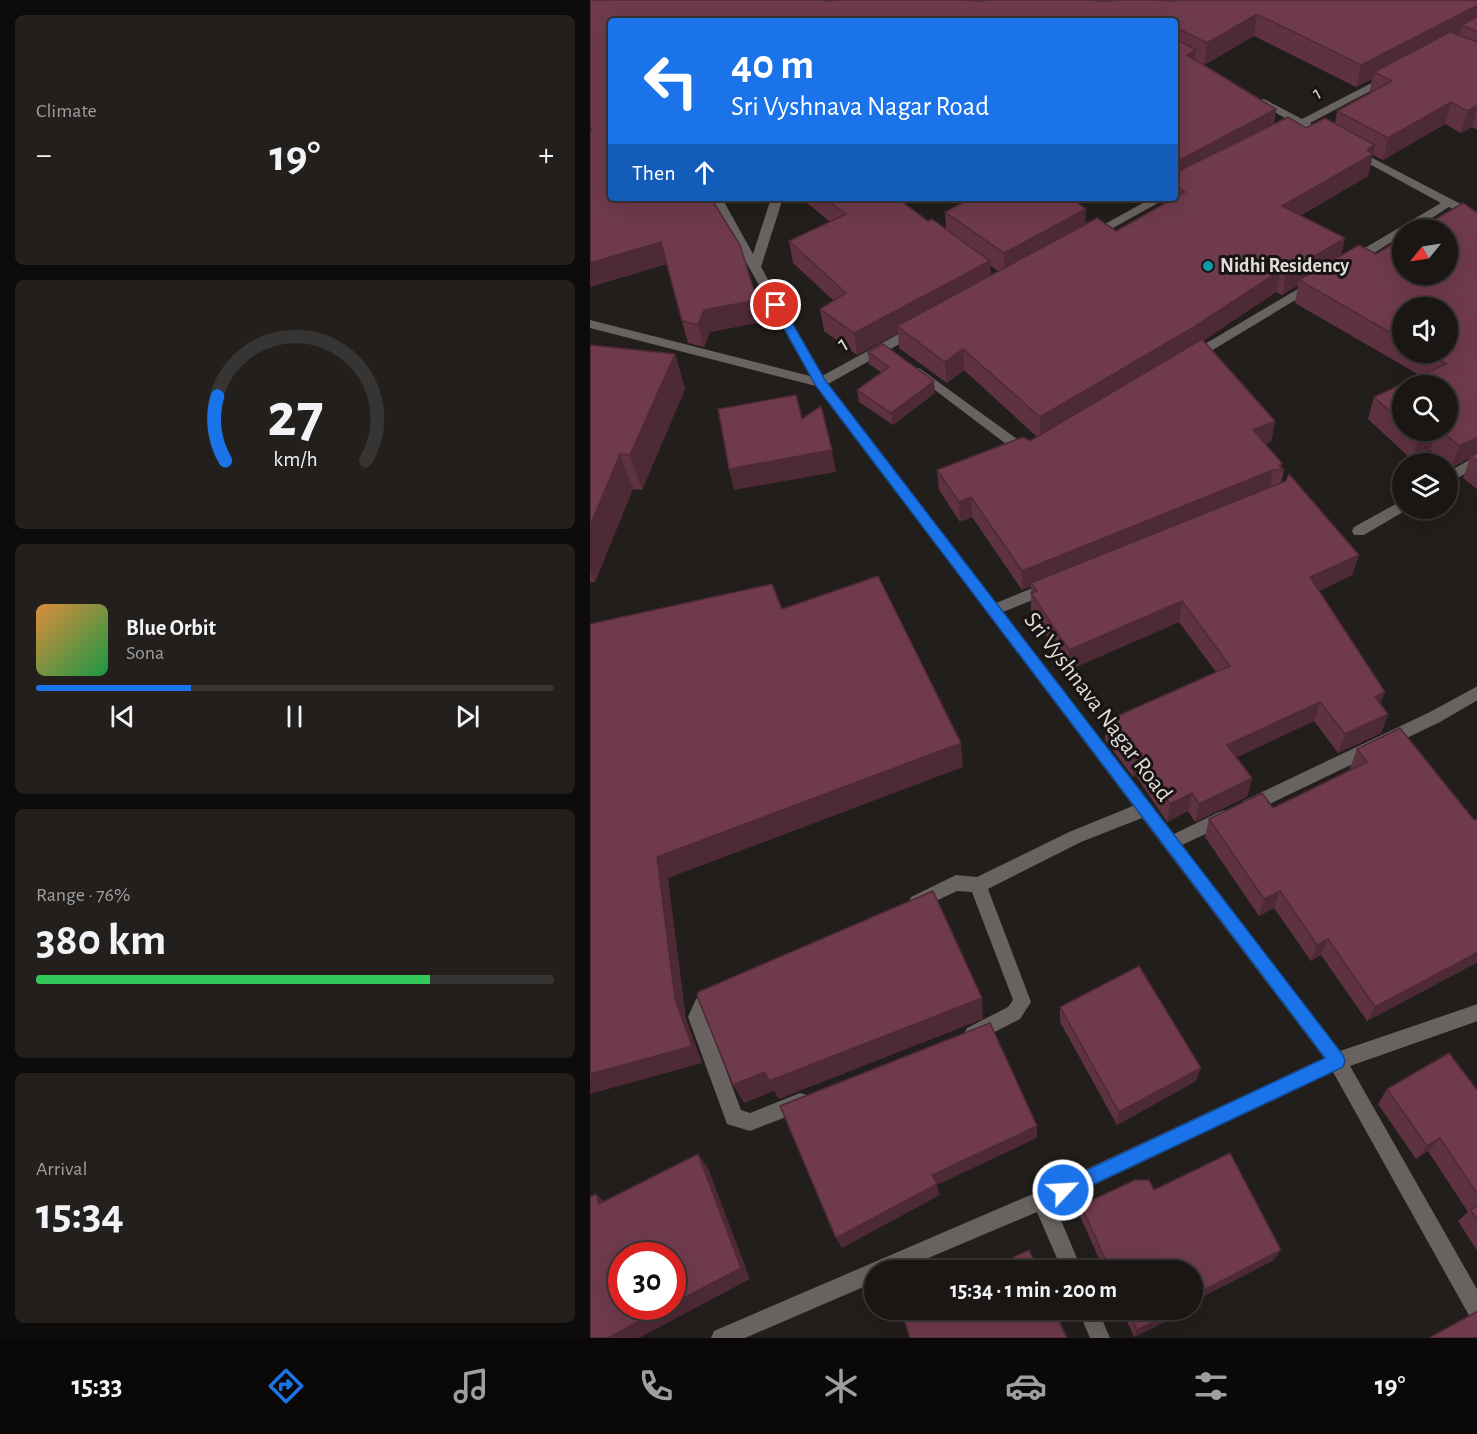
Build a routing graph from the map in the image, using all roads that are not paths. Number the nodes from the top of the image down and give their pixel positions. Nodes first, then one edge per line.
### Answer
1 (1393, 74) edge
2 (1249, 95) edge
3 (1302, 123) junction
4 (1323, 135) edge
5 (1270, 140) edge
6 (1344, 146) edge
7 (718, 201) edge
8 (776, 201) edge
9 (1155, 201) edge
10 (1448, 203) junction
11 (1478, 218) edge
12 (1422, 219) edge
13 (1392, 237) edge
14 (1081, 240) edge
15 (755, 266) junction
16 (1342, 267) edge
17 (1322, 279) edge
18 (590, 324) edge
19 (923, 325) edge
20 (1181, 363) edge
21 (911, 366) edge
22 (820, 383) junction
23 (1039, 448) edge
24 (1478, 460) edge
25 (1458, 472) edge
26 (1392, 512) edge
27 (1359, 531) dead end
28 (1059, 584) edge
29 (994, 610) junction
30 (1478, 692) edge
31 (1145, 808) junction
32 (1171, 843) junction
33 (978, 885) junction
34 (903, 908) edge
35 (734, 990) edge
36 (1478, 1012) edge
37 (957, 1040) edge
38 (1337, 1061) junction
39 (815, 1096) edge
40 (1042, 1200) junction
41 (902, 1260) edge
42 (1068, 1260) edge
43 (864, 1276) edge
44 (1478, 1312) edge
45 (1092, 1320) edge
46 (721, 1338) edge
47 (1100, 1338) edge

1 - 3 street, 1
2 - 3 street
3 - 4 street
3 - 5 street, 1
6 - 10 street
7 - 15 street, Sri Vyshnava Nagar Road
8 - 15 street
9 - 14 street
10 - 11 street
10 - 12 street
13 - 16 street
15 - 22 street, Sri Vyshnava Nagar Road
17 - 20 street
18 - 22 street, 1
19 - 22 street, 1
21 - 23 street
22 - 29 street, Sri Vyshnava Nagar Road
24 - 25 street
26 - 27 street
28 - 29 street
29 - 31 street, Sri Vyshnava Nagar Road
30 - 32 street
31 - 32 street, Sri Vyshnava Nagar Road
31 - 33 street
32 - 38 street, Sri Vyshnava Nagar Road
33 - 34 street
33 - 37 street
35 - 39 street
36 - 38 street
38 - 40 street
38 - 44 street, Sri Vyshnava Nagar Road
40 - 41 street
40 - 42 street
43 - 46 street
45 - 47 street

